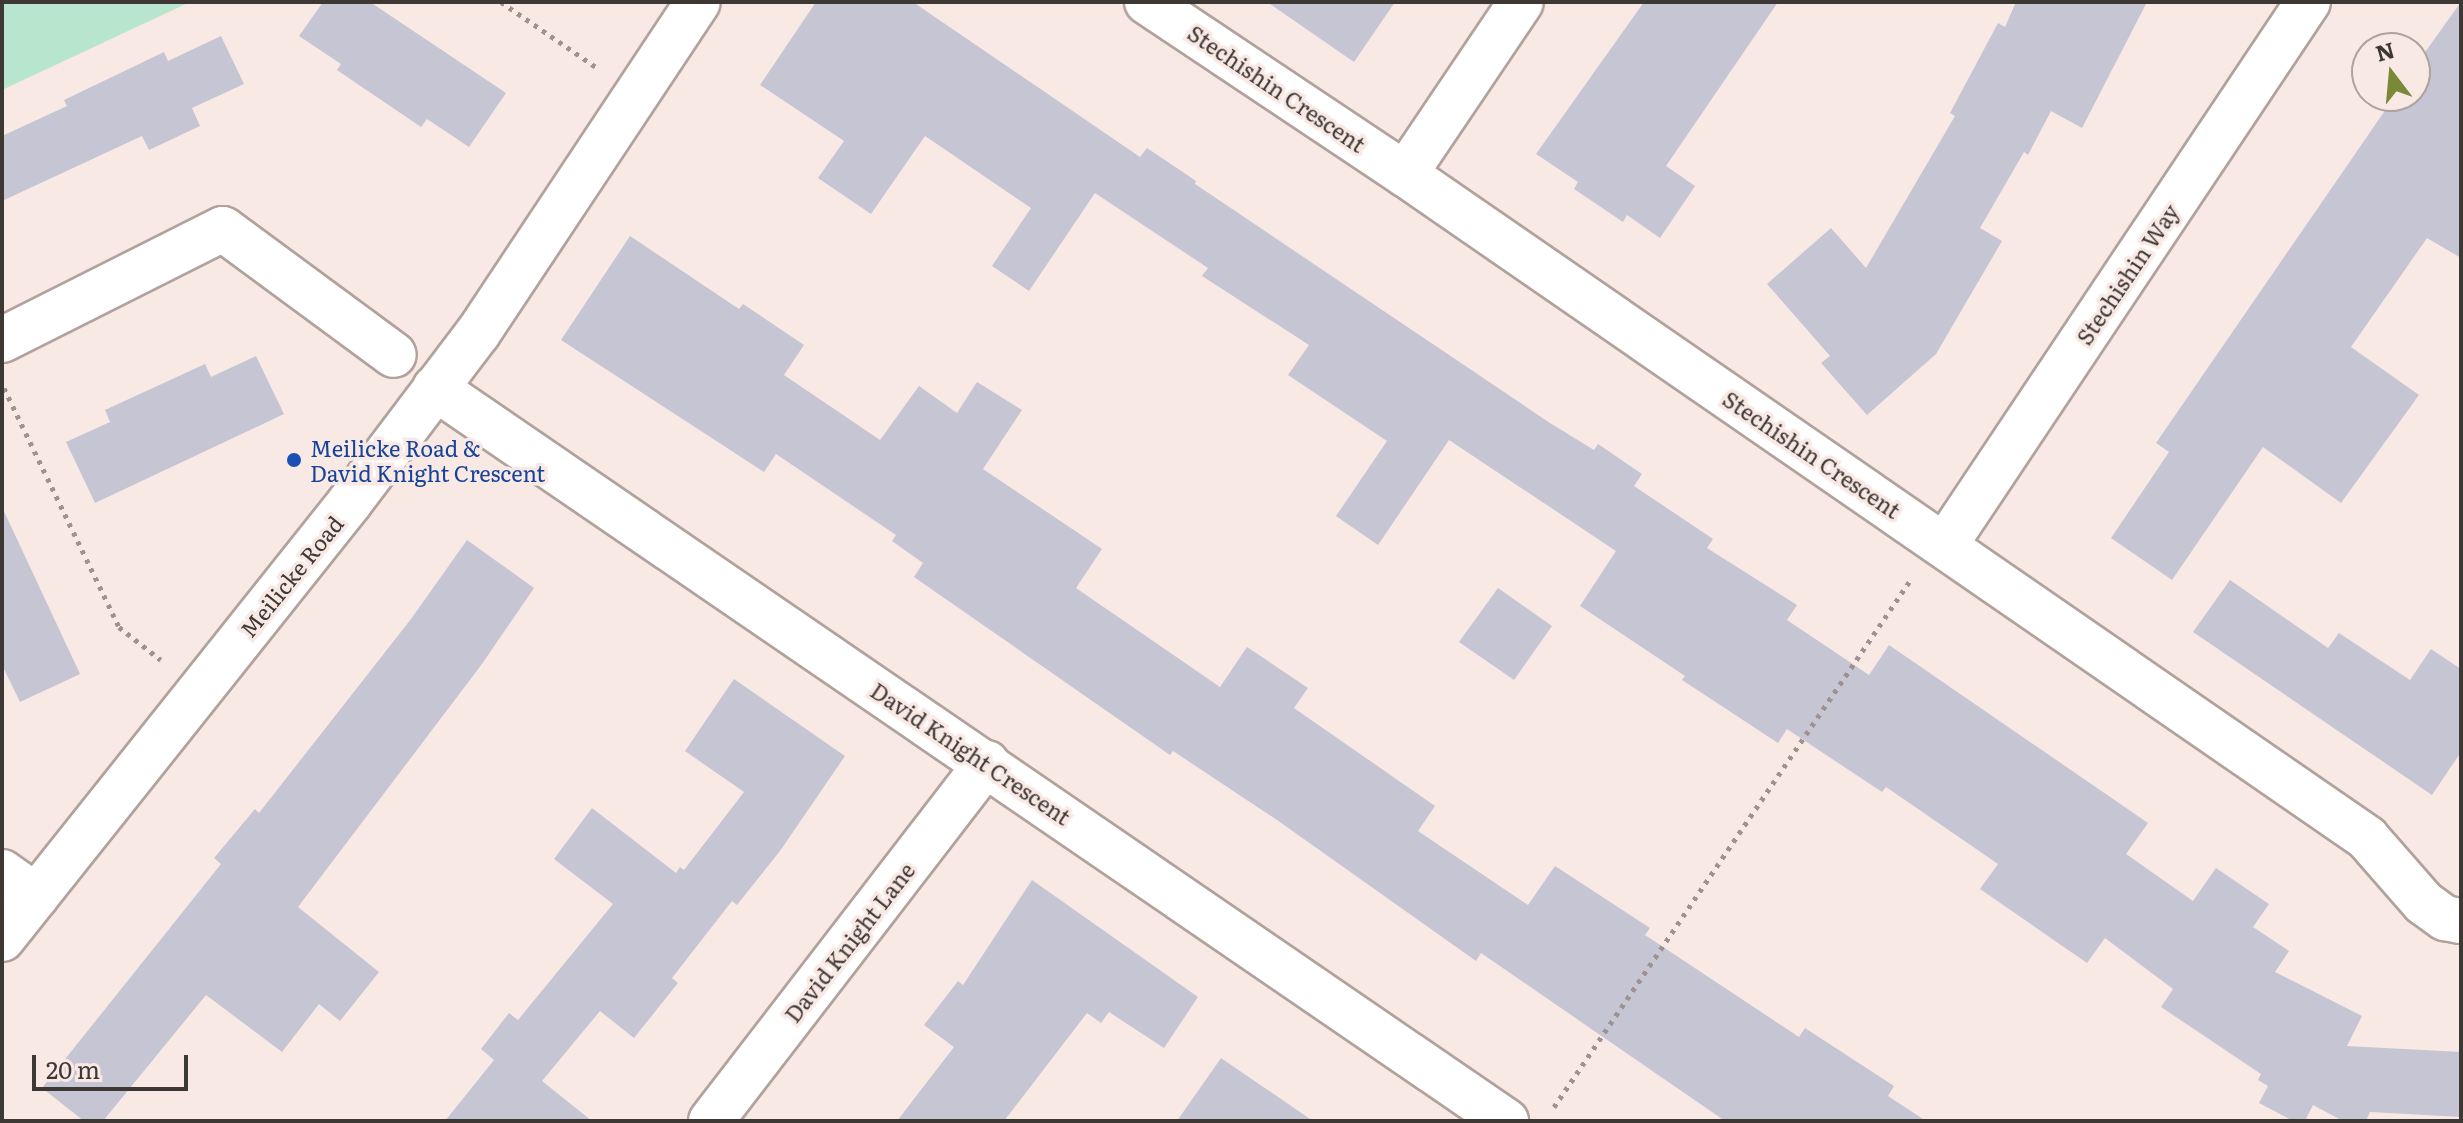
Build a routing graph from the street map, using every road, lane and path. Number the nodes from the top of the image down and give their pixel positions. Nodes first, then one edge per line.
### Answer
1 (501, 2) edge
2 (698, 2) edge
3 (1147, 2) edge
4 (1521, 2) edge
5 (2308, 2) edge
6 (590, 64) dead end
7 (1405, 174) junction
8 (2, 340) edge
9 (394, 355) dead end
10 (2, 384) edge
11 (435, 388) junction
12 (1945, 545) junction
13 (1906, 585) dead end
14 (198, 692) junction
15 (987, 763) junction
16 (19, 884) edge
17 (2461, 921) edge
18 (2, 939) edge
19 (1565, 1091) dead end
20 (711, 1121) edge
21 (1506, 1121) edge

1 - 6 path
2 - 11 street, Meilicke Road
3 - 7 street, Stechishin Crescent
4 - 7 street
5 - 12 street, Stechishin Way
7 - 12 street, Stechishin Crescent
8 - 9 street
10 - 14 path
11 - 14 street, Meilicke Road
11 - 15 street, David Knight Crescent
12 - 17 street, Stechishin Crescent
13 - 19 path
14 - 16 street, Meilicke Road
15 - 20 street, David Knight Lane
15 - 21 street, David Knight Crescent
16 - 18 street, Meilicke Road

